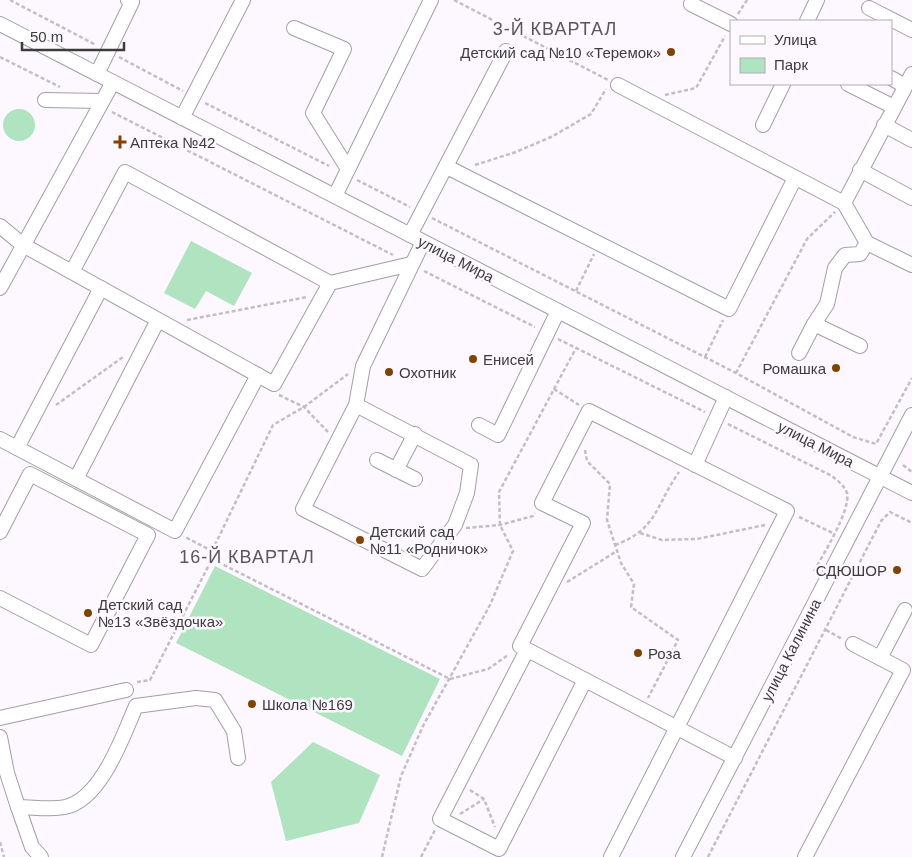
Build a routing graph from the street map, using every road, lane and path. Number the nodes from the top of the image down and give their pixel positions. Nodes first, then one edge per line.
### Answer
1 (10, 0) edge
2 (243, 0) edge
3 (431, 0) edge
4 (454, 0) edge
5 (747, 0) edge
6 (817, 0) edge
7 (131, 1) edge
8 (691, 4) dead end
9 (869, 8) dead end
10 (734, 20) edge
11 (807, 20) edge
12 (0, 24) edge
13 (730, 26) edge
14 (294, 28) dead end
15 (912, 30) edge
16 (506, 51) dead end
17 (108, 52) junction
18 (97, 74) junction
19 (912, 74) edge
20 (892, 79) edge
21 (113, 82) junction
22 (618, 85) dead end
23 (783, 85) edge
24 (850, 85) edge
25 (905, 86) junction
26 (193, 96) junction
27 (644, 99) junction
28 (45, 100) dead end
29 (102, 101) junction
30 (894, 107) junction
31 (182, 118) junction
32 (763, 125) dead end
33 (884, 125) junction
34 (912, 140) edge
35 (446, 167) junction
36 (860, 170) junction
37 (347, 172) junction
38 (795, 178) junction
39 (335, 196) junction
40 (912, 198) edge
41 (844, 203) junction
42 (422, 213) junction
43 (0, 226) edge
44 (410, 235) junction
45 (423, 242) junction
46 (867, 243) junction
47 (599, 244) junction
48 (23, 245) junction
49 (411, 264) junction
50 (912, 265) edge
51 (72, 272) junction
52 (0, 288) edge
53 (101, 288) junction
54 (327, 288) junction
55 (576, 291) junction
56 (729, 310) junction
57 (558, 311) junction
58 (162, 322) junction
59 (814, 324) junction
60 (860, 346) dead end
61 (576, 348) dead end
62 (799, 353) dead end
63 (125, 356) dead end
64 (705, 357) junction
65 (363, 366) junction
66 (736, 373) junction
67 (912, 378) edge
68 (256, 379) junction
69 (554, 389) junction
70 (726, 397) junction
71 (356, 405) junction
72 (54, 406) dead end
73 (304, 407) junction
74 (589, 411) junction
75 (912, 415) edge
76 (479, 425) dead end
77 (581, 426) junction
78 (414, 434) junction
79 (0, 439) edge
80 (338, 441) junction
81 (17, 448) junction
82 (377, 460) dead end
83 (691, 462) junction
84 (903, 465) dead end
85 (396, 470) junction
86 (912, 472) edge
87 (881, 477) junction
88 (76, 479) junction
89 (415, 479) dead end
90 (912, 493) edge
91 (542, 503) junction
92 (784, 517) junction
93 (912, 522) edge
94 (455, 525) junction
95 (500, 525) junction
96 (175, 531) junction
97 (0, 532) edge
98 (640, 533) junction
99 (834, 533) dead end
100 (615, 545) junction
101 (212, 550) junction
102 (617, 551) junction
103 (212, 558) junction
104 (549, 589) junction
105 (0, 598) edge
106 (905, 610) dead end
107 (826, 630) junction
108 (853, 644) joint
109 (523, 648) junction
110 (880, 658) junction
111 (450, 679) junction
112 (585, 680) junction
113 (128, 687) joint
114 (643, 709) junction
115 (0, 718) edge
116 (677, 727) junction
117 (0, 738) edge
118 (238, 758) dead end
119 (735, 758) junction
120 (459, 783) junction
121 (18, 807) junction
122 (0, 842) edge
123 (501, 845) junction
124 (4, 857) edge
125 (40, 857) edge
126 (382, 857) edge
127 (611, 857) edge
128 (683, 857) edge
129 (708, 857) edge
130 (805, 857) edge

1 - 17 path
2 - 26 street
3 - 37 street
4 - 35 path
5 - 10 path
6 - 11 street
7 - 17 street
8 - 13 street
9 - 15 street
12 - 18 street, улица Мира
13 - 27 path
14 - 37 street
16 - 35 street
17 - 18 street
17 - 26 path
18 - 21 street, улица Мира
19 - 25 street
20 - 25 street
21 - 29 street
21 - 31 street, улица Мира
22 - 27 street
23 - 32 street
24 - 30 street
25 - 30 street
26 - 31 street
26 - 37 path
27 - 38 street
28 - 29 street
29 - 48 street
30 - 33 street
31 - 39 street, улица Мира
33 - 34 street
33 - 36 street
35 - 42 street
35 - 47 street
36 - 40 street
36 - 41 street
37 - 39 street
37 - 42 path
38 - 41 street
38 - 56 street
39 - 44 street, улица Мира
41 - 46 street
41 - 66 path
42 - 44 street
42 - 55 path
43 - 48 street
44 - 45 street, улица Мира
45 - 49 street
45 - 57 street, улица Мира
46 - 50 street
46 - 59 street
47 - 55 path
47 - 56 street
48 - 51 street
48 - 52 street
49 - 54 street
49 - 65 street
51 - 53 street
51 - 54 street
53 - 58 street
53 - 81 street
54 - 58 path
54 - 68 street
55 - 64 path
56 - 64 path
57 - 70 street, улица Мира
57 - 76 street
58 - 68 street
58 - 88 street
59 - 60 street
59 - 62 street
61 - 69 path
63 - 72 path
64 - 66 path
65 - 71 street
65 - 73 path
66 - 67 path
68 - 73 path
68 - 96 street
69 - 74 path
69 - 95 path
70 - 83 street
70 - 87 street, улица Мира
71 - 78 street
71 - 80 street
73 - 80 path
73 - 101 path
74 - 77 street
74 - 83 street
75 - 87 street, улица Калинина
77 - 91 street
77 - 100 path
78 - 85 street
78 - 94 street
79 - 81 street
80 - 94 street
81 - 88 street
82 - 85 street
83 - 92 street
83 - 98 path
84 - 86 path
85 - 89 street
87 - 90 street, улица Мира
87 - 119 street, улица Калинина
88 - 96 street
91 - 95 path
91 - 104 street
92 - 98 path
92 - 99 path
92 - 116 street
93 - 107 path
94 - 95 path
95 - 111 path
96 - 101 path
97 - 105 street
98 - 100 path
100 - 102 path
101 - 103 path
102 - 104 path
102 - 114 path
103 - 111 path
103 - 113 path
104 - 109 street
106 - 110 street
107 - 108 path
107 - 129 path
108 - 110 street
109 - 111 path
109 - 112 street
109 - 120 street
110 - 130 street
111 - 126 path
112 - 114 street
112 - 123 street
113 - 115 street
114 - 116 street
116 - 119 street
116 - 127 street
117 - 121 street
118 - 121 street
119 - 128 street, улица Калинина
120 - 123 path
120 - 123 street
121 - 125 street
122 - 124 path

